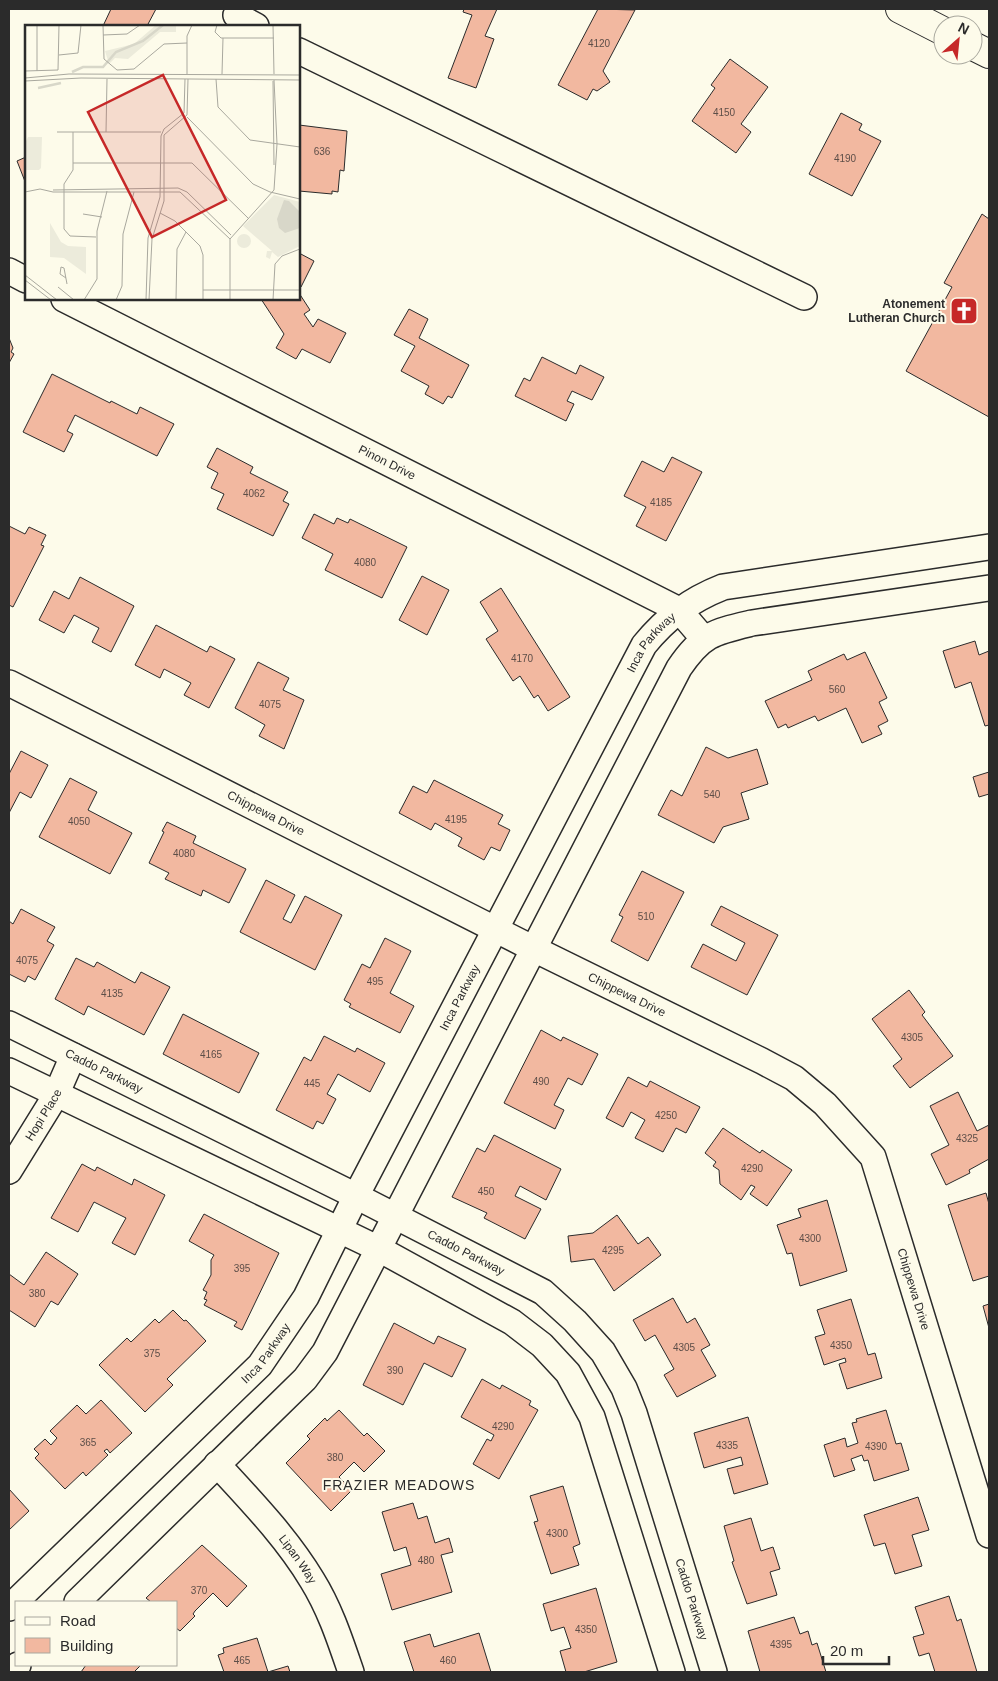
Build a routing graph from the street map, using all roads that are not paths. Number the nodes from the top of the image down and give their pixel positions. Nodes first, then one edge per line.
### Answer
1 (900, 9) edge
2 (933, 26) edge
3 (300, 51) edge
4 (9, 270) edge
5 (25, 279) edge
6 (804, 297) dead end
7 (80, 302) edge
8 (989, 547) edge
9 (989, 588) edge
10 (679, 610) junction
11 (703, 638) junction
12 (9, 683) edge
13 (496, 929) junction
14 (534, 949) junction
15 (9, 1024) edge
16 (73, 1056) junction
17 (9, 1071) edge
18 (56, 1095) junction
19 (9, 1171) edge
20 (356, 1196) junction
21 (396, 1216) junction
22 (340, 1230) junction
23 (378, 1249) junction
24 (217, 1464) junction
25 (989, 1535) edge
26 (16, 1601) edge
27 (78, 1601) edge
28 (351, 1672) edge
29 (672, 1672) edge
30 (714, 1672) edge

1 - 2 main road
3 - 6 street
4 - 5 street
7 - 10 street, Pinon Drive
8 - 10 street, Inca Parkway
9 - 11 street
10 - 11 street, Pinon Drive
10 - 13 street, Inca Parkway
11 - 14 street
12 - 13 street, Chippewa Drive
13 - 14 street, Chippewa Drive
13 - 20 street, Inca Parkway
14 - 21 street
14 - 25 street, Chippewa Drive
15 - 16 street, Caddo Parkway
16 - 18 street, Hopi Place
16 - 20 street, Caddo Parkway
17 - 18 street
18 - 19 street, Hopi Place
18 - 22 street
20 - 21 street, Caddo Parkway
20 - 22 street, Inca Parkway
21 - 23 street
21 - 30 street, Caddo Parkway
22 - 23 street
22 - 26 street, Inca Parkway
23 - 24 street
23 - 29 street
24 - 27 street
24 - 28 street, Lipan Way

